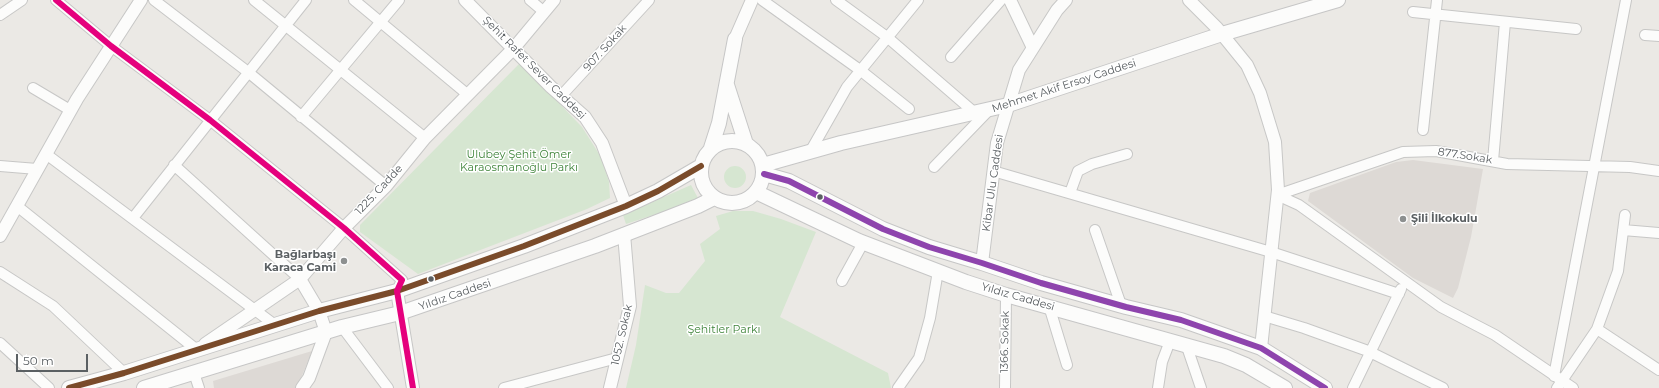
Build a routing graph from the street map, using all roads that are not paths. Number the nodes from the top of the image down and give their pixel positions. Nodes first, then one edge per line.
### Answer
1 (22, 0) edge
2 (56, 0) edge
3 (141, 0) edge
4 (154, 0) edge
5 (254, 0) edge
6 (306, 0) edge
7 (354, 0) edge
8 (399, 0) edge
9 (465, 0) edge
10 (530, 0) edge
11 (554, 0) edge
12 (648, 0) edge
13 (752, 0) edge
14 (762, 0) edge
15 (836, 0) edge
16 (918, 0) edge
17 (1001, 0) edge
18 (1010, 0) edge
19 (1066, 0) edge
20 (1189, 0) edge
21 (1338, 0) edge
22 (1437, 0) edge
23 (1626, 0) edge
24 (543, 12) junction
25 (1413, 12) dead end
26 (0, 15) edge
27 (1436, 15) junction
28 (380, 21) junction
29 (1505, 22) junction
30 (286, 25) junction
31 (1576, 29) dead end
32 (1222, 34) junction
33 (1645, 34) dead end
34 (1659, 36) edge
35 (886, 37) junction
36 (735, 39) joint
37 (111, 46) junction
38 (514, 48) junction
39 (1034, 48) junction
40 (951, 57) dead end
41 (340, 69) junction
42 (860, 70) junction
43 (248, 72) junction
44 (727, 83) junction
45 (33, 88) dead end
46 (467, 94) junction
47 (561, 96) junction
48 (1008, 105) junction
49 (909, 109) dead end
50 (990, 109) junction
51 (70, 110) junction
52 (975, 113) junction
53 (301, 117) junction
54 (210, 120) junction
55 (1423, 130) dead end
56 (424, 138) junction
57 (746, 144) junction
58 (711, 148) junction
59 (810, 152) junction
60 (46, 154) junction
61 (1127, 154) dead end
62 (1493, 161) junction
63 (174, 165) junction
64 (0, 166) edge
65 (701, 166) junction
66 (1593, 166) junction
67 (934, 167) dead end
68 (37, 169) junction
69 (763, 169) junction
70 (993, 171) junction
71 (1659, 171) edge
72 (386, 186) junction
73 (756, 192) junction
74 (1070, 193) junction
75 (1277, 195) junction
76 (714, 198) junction
77 (16, 206) junction
78 (626, 206) junction
79 (1625, 215) dead end
80 (133, 218) junction
81 (344, 228) junction
82 (1095, 230) dead end
83 (1623, 230) junction
84 (1659, 233) edge
85 (624, 234) junction
86 (0, 236) edge
87 (863, 243) junction
88 (1271, 252) junction
89 (982, 263) junction
90 (0, 272) edge
91 (938, 272) junction
92 (300, 279) junction
93 (842, 281) dead end
94 (1405, 281) junction
95 (397, 291) junction
96 (1399, 294) junction
97 (1006, 295) junction
98 (1121, 305) junction
99 (1048, 306) junction
100 (254, 309) junction
101 (319, 311) junction
102 (400, 313) junction
103 (1264, 316) junction
104 (275, 325) junction
105 (342, 327) junction
106 (1597, 328) junction
107 (326, 332) junction
108 (1170, 341) junction
109 (0, 343) edge
110 (1186, 344) junction
111 (1261, 348) junction
112 (197, 350) junction
113 (1371, 353) junction
114 (617, 358) junction
115 (1067, 365) dead end
116 (1659, 370) edge
117 (124, 373) junction
118 (194, 373) junction
119 (1557, 381) edge
120 (49, 388) edge
121 (69, 388) edge
122 (144, 388) edge
123 (199, 388) edge
124 (302, 388) edge
125 (388, 388) edge
126 (413, 388) edge
127 (504, 388) edge
128 (610, 388) edge
129 (898, 388) edge
130 (1004, 388) edge
131 (1158, 388) edge
132 (1201, 388) edge
133 (1285, 388) edge
134 (1325, 388) edge
135 (1353, 388) edge
136 (1443, 388) edge
137 (1573, 388) edge

1 - 26 street
2 - 37 street
3 - 37 street
4 - 43 street
5 - 30 street
6 - 30 street
7 - 28 street
8 - 28 street
9 - 38 street, Şehit Rafet Sever Caddesi
10 - 24 street
11 - 24 street, 1225. Cadde
12 - 47 street, 907. Sokak
13 - 36 street
14 - 42 street
15 - 35 street
16 - 35 street
17 - 40 street
18 - 39 street
19 - 39 street, Kibar Ulu Caddesi
20 - 32 street
21 - 32 main road, Mehmet Akif Ersoy Caddesi
22 - 27 street
23 - 66 street
24 - 38 street, 1225. Cadde
25 - 27 street
27 - 29 street
27 - 55 street
28 - 41 street
28 - 46 street
29 - 31 street
29 - 62 street
30 - 41 street
30 - 43 street
32 - 48 main road, Mehmet Akif Ersoy Caddesi
32 - 75 street
33 - 34 street
35 - 42 street
35 - 52 street
36 - 44 main road
37 - 51 street
37 - 54 street
38 - 46 street, 1225. Cadde
38 - 47 street, Şehit Rafet Sever Caddesi
39 - 48 street, Kibar Ulu Caddesi
41 - 53 street
41 - 56 street
42 - 49 street
42 - 59 street
43 - 53 street
43 - 54 street
44 - 57 main road
44 - 58 main road
45 - 51 street
46 - 56 street, 1225. Cadde
47 - 78 street, Şehit Rafet Sever Caddesi
48 - 50 main road, Mehmet Akif Ersoy Caddesi
48 - 70 street, Kibar Ulu Caddesi
50 - 52 main road, Mehmet Akif Ersoy Caddesi
50 - 67 street
51 - 60 street
52 - 59 main road, Mehmet Akif Ersoy Caddesi
53 - 72 street
54 - 63 street
54 - 81 street
56 - 72 street, 1225. Cadde
57 - 58 main road
57 - 69 main road
58 - 65 main road
59 - 69 main road, Mehmet Akif Ersoy Caddesi
60 - 68 street
60 - 80 street
61 - 74 street
62 - 66 street, 877.Sokak
62 - 75 street, 877.Sokak
63 - 80 street
63 - 92 street
64 - 68 street
65 - 76 main road
65 - 78 main road, Yıldız Caddesi
66 - 71 street, 877.Sokak
66 - 119 street
68 - 77 street
69 - 73 main road
69 - 89 main road, Yıldız Caddesi
70 - 74 street
70 - 89 street, Kibar Ulu Caddesi
72 - 81 street, 1225. Cadde
73 - 76 main road
73 - 87 main road, Yıldız Caddesi
74 - 88 street
75 - 88 street
75 - 94 street
76 - 85 main road, Yıldız Caddesi
77 - 86 street
77 - 112 street
78 - 95 main road, Yıldız Caddesi
79 - 83 street
80 - 100 street
81 - 92 street, 1225. Cadde
81 - 95 street
82 - 98 street
83 - 84 street
83 - 106 street
85 - 102 main road, Yıldız Caddesi
85 - 114 street, 1052. Sokak
87 - 91 main road, Yıldız Caddesi
87 - 93 street
88 - 96 street
88 - 103 street
89 - 98 main road, Yıldız Caddesi
90 - 117 street
91 - 97 main road, Yıldız Caddesi
91 - 129 street
92 - 100 street, 1225. Cadde
92 - 101 street
94 - 96 street
94 - 119 street
95 - 101 main road, Yıldız Caddesi
95 - 102 street
96 - 113 street
97 - 99 main road, Yıldız Caddesi
97 - 130 street, 1366. Sokak
98 - 111 main road, Yıldız Caddesi
99 - 108 main road, Yıldız Caddesi
99 - 115 street
100 - 104 street
100 - 112 street, 1225. Cadde
101 - 104 main road, Yıldız Caddesi
101 - 107 street
102 - 105 main road, Yıldız Caddesi
102 - 126 street
103 - 111 street
103 - 113 street
104 - 112 main road, Yıldız Caddesi
105 - 107 main road, Yıldız Caddesi
105 - 125 street
106 - 116 street
106 - 119 street
107 - 118 main road, Yıldız Caddesi
107 - 124 street
108 - 110 main road, Yıldız Caddesi
108 - 131 street
109 - 120 street
110 - 132 street
110 - 133 main road, Yıldız Caddesi
111 - 134 main road, Yıldız Caddesi
112 - 117 main road, Yıldız Caddesi
113 - 135 street
113 - 136 street
114 - 127 street
114 - 128 street, 1052. Sokak
117 - 121 main road, Yıldız Caddesi
118 - 122 main road, Yıldız Caddesi
118 - 123 street
119 - 137 street

